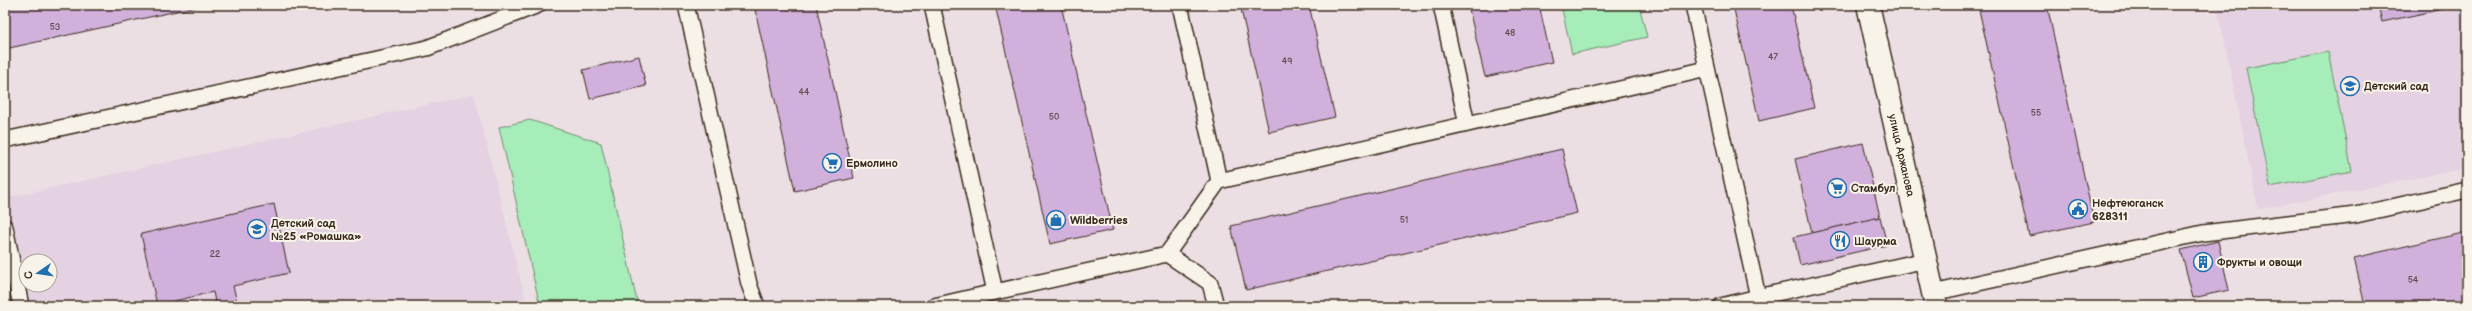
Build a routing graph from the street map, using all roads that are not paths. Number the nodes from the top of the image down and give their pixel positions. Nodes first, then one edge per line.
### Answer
1 (538, 5) edge
2 (686, 5) edge
3 (932, 5) edge
4 (1180, 5) edge
5 (1441, 5) edge
6 (1693, 5) edge
7 (1868, 5) edge
8 (1707, 68) junction
9 (1468, 124) junction
10 (5, 140) edge
11 (1219, 181) junction
12 (2467, 190) edge
13 (5, 227) edge
14 (1167, 254) junction
15 (1926, 260) junction
16 (995, 292) junction
17 (1758, 297) junction
18 (1935, 299) edge
19 (21, 306) edge
20 (757, 306) edge
21 (934, 306) edge
22 (1216, 306) edge
23 (1721, 306) edge

1 - 10 lane
2 - 20 lane
3 - 16 lane
4 - 11 lane
5 - 9 lane
6 - 8 lane
7 - 15 street, улица Аржанова
8 - 9 lane
8 - 17 lane
9 - 11 lane
11 - 14 lane
12 - 18 lane
13 - 19 lane
14 - 16 lane
14 - 22 lane
15 - 17 lane
15 - 18 street, улица Аржанова
16 - 21 lane
17 - 23 lane

